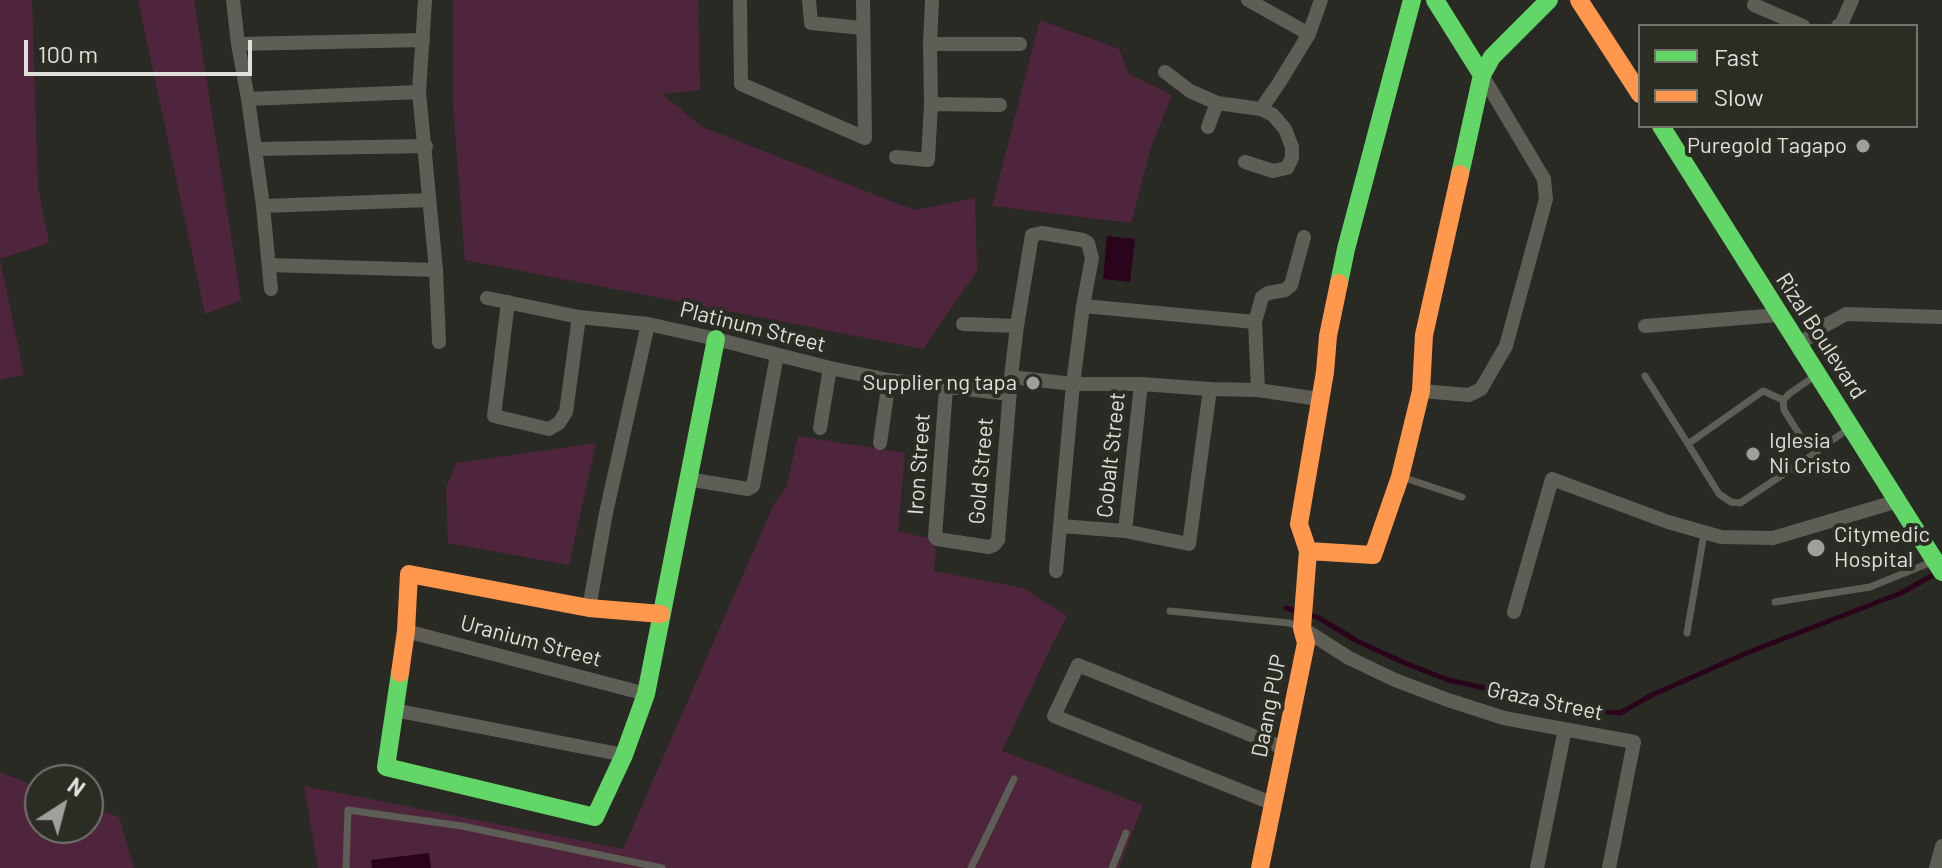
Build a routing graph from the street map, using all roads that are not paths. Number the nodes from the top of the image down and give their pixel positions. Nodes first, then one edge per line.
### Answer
1 (233, 0) edge
2 (425, 0) edge
3 (740, 0) edge
4 (809, 0) edge
5 (863, 0) edge
6 (932, 0) edge
7 (1248, 0) edge
8 (1321, 0) edge
9 (1412, 0) edge
10 (1435, 0) edge
11 (1549, 0) edge
12 (1579, 0) edge
13 (1852, 0) edge
14 (1755, 2) edge
15 (1799, 24) edge
16 (1841, 24) edge
17 (863, 28) junction
18 (1309, 34) junction
19 (423, 40) junction
20 (238, 44) junction
21 (930, 44) junction
22 (1020, 44) dead end
23 (1165, 72) dead end
24 (1482, 75) junction
25 (1638, 91) edge
26 (419, 92) junction
27 (248, 99) junction
28 (1217, 103) junction
29 (931, 104) junction
30 (1000, 105) dead end
31 (1261, 109) junction
32 (1208, 127) dead end
33 (1662, 128) edge
34 (426, 146) junction
35 (255, 149) junction
36 (896, 157) dead end
37 (1245, 162) dead end
38 (429, 200) junction
39 (263, 206) junction
40 (1304, 237) dead end
41 (269, 265) junction
42 (436, 270) junction
43 (271, 289) dead end
44 (487, 298) dead end
45 (508, 302) junction
46 (1083, 306) junction
47 (1778, 315) junction
48 (579, 317) junction
49 (1942, 317) edge
50 (1255, 322) junction
51 (648, 324) junction
52 (963, 324) dead end
53 (1017, 326) junction
54 (1645, 326) dead end
55 (716, 339) junction
56 (439, 342) dead end
57 (1799, 345) junction
58 (777, 355) junction
59 (830, 368) junction
60 (1818, 374) junction
61 (1645, 376) dead end
62 (1011, 377) junction
63 (889, 380) junction
64 (1073, 384) junction
65 (1141, 384) junction
66 (946, 388) junction
67 (1210, 389) junction
68 (1258, 390) junction
69 (1421, 391) junction
70 (1009, 394) junction
71 (1319, 399) junction
72 (1783, 400) junction
73 (1851, 427) junction
74 (820, 428) dead end
75 (880, 443) dead end
76 (1688, 444) junction
77 (1814, 447) junction
78 (1400, 477) junction
79 (687, 479) junction
80 (1462, 497) dead end
81 (1898, 501) junction
82 (1061, 526) junction
83 (1125, 531) junction
84 (1704, 534) junction
85 (989, 547) joint
86 (1308, 551) junction
87 (1938, 566) edge
88 (1056, 571) dead end
89 (1775, 602) dead end
90 (589, 608) junction
91 (1170, 611) dead end
92 (1514, 612) dead end
93 (661, 614) junction
94 (1302, 625) junction
95 (406, 631) junction
96 (1687, 633) dead end
97 (646, 694) junction
98 (394, 710) junction
99 (1565, 729) junction
100 (1286, 749) junction
101 (624, 755) junction
102 (1014, 779) dead end
103 (1274, 804) junction
104 (1126, 833) dead end
105 (1942, 846) edge
106 (346, 868) edge
107 (662, 868) edge
108 (971, 868) edge
109 (1112, 868) edge
110 (1260, 868) edge
111 (1537, 868) edge
112 (1609, 868) edge
113 (1936, 868) edge

1 - 20 street
2 - 19 street
3 - 17 street
4 - 17 street
5 - 17 street
6 - 21 street
7 - 18 street
8 - 18 street
9 - 71 street, Daang PUP
10 - 24 street
11 - 24 street
12 - 25 street
13 - 16 street
14 - 15 street
18 - 31 street
19 - 20 street
19 - 26 street
20 - 27 street
21 - 22 street
21 - 29 street
23 - 28 street
24 - 69 street
24 - 69 street
26 - 27 street
26 - 34 street
27 - 35 street
28 - 31 street
28 - 32 street
29 - 30 street
29 - 36 street
31 - 37 street
33 - 47 street, Rizal Boulevard
34 - 35 street
34 - 38 street
35 - 39 street
38 - 39 street
38 - 42 street
39 - 41 street
40 - 50 street
41 - 42 street
41 - 43 street
42 - 56 street
44 - 45 street, Platinum Street
45 - 48 street, Platinum Street
45 - 48 street
46 - 50 street
46 - 53 street, Gold Street
46 - 64 street
47 - 54 street
47 - 57 street, Rizal Boulevard
48 - 51 street, Platinum Street
49 - 57 street
50 - 68 street
51 - 55 street, Platinum Street
51 - 90 street
52 - 53 street
53 - 62 street, Gold Street
55 - 58 street, Platinum Street
55 - 79 street
57 - 60 street, Rizal Boulevard
58 - 59 street, Platinum Street
58 - 79 street
59 - 63 street, Platinum Street
59 - 74 street
60 - 72 lane
60 - 73 street, Rizal Boulevard
61 - 76 lane
62 - 64 street
62 - 70 street, Gold Street
63 - 66 street, Platinum Street
63 - 75 street
64 - 65 street
64 - 82 street
65 - 67 street
65 - 83 street, Cobalt Street
66 - 70 street, Platinum Street
66 - 85 street, Iron Street
67 - 68 street
67 - 83 street
68 - 71 street
69 - 78 street
70 - 85 street, Gold Street
71 - 86 street, Daang PUP
72 - 76 lane
72 - 77 lane
73 - 77 lane
73 - 81 street, Rizal Boulevard
76 - 77 lane
78 - 80 lane
78 - 86 street
79 - 93 street
81 - 84 street
81 - 87 street, Rizal Boulevard
82 - 83 street
82 - 88 street
84 - 92 street
84 - 96 lane
86 - 94 street, Daang PUP
87 - 89 lane
90 - 93 street
90 - 95 street
91 - 94 lane
93 - 97 street
94 - 99 street, Graza Street
94 - 100 street, Daang PUP
95 - 97 street, Uranium Street
95 - 98 street
97 - 101 street
98 - 101 street
98 - 101 street
99 - 111 street
99 - 112 street, Graza Street
100 - 103 street, Daang PUP
100 - 103 street
102 - 108 lane
103 - 110 street, Daang PUP
104 - 109 lane
105 - 113 street
106 - 107 lane

